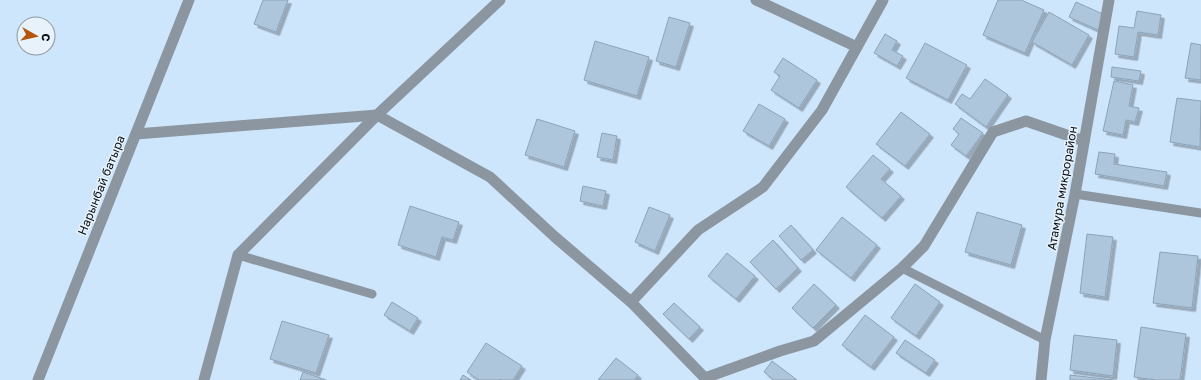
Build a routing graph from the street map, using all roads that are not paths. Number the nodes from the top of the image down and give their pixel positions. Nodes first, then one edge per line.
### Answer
1 (189, 0) edge
2 (500, 0) edge
3 (756, 0) edge
4 (883, 0) edge
5 (1109, 0) edge
6 (857, 47) junction
7 (377, 115) junction
8 (136, 134) junction
9 (1084, 141) junction
10 (1075, 194) junction
11 (1201, 213) edge
12 (238, 255) junction
13 (902, 268) junction
14 (372, 294) dead end
15 (631, 302) junction
16 (1045, 340) junction
17 (38, 380) edge
18 (204, 380) edge
19 (1041, 380) edge

1 - 8 street, Нарынбай батыра
2 - 7 street
3 - 6 street
4 - 6 street
5 - 9 street, Атамура микрорайон
6 - 15 street
7 - 8 street
7 - 12 street
7 - 15 street
8 - 17 street, Нарынбай батыра
9 - 10 street, Атамура микрорайон
9 - 13 street
10 - 11 lane
10 - 16 street, Атамура микрорайон
12 - 14 lane
12 - 18 street
13 - 15 street
13 - 16 lane
16 - 19 street, Атамура микрорайон

